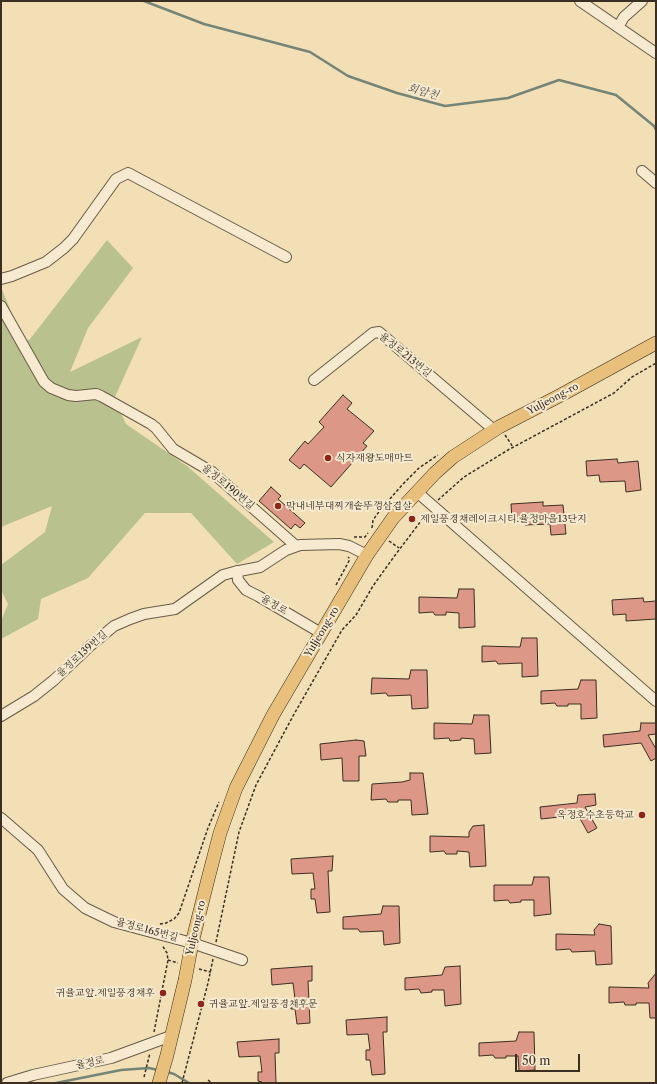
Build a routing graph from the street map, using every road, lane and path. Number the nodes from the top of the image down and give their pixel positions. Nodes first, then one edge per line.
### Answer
1 (580, 1) edge
2 (642, 1) edge
3 (618, 27) junction
4 (656, 53) edge
5 (642, 171) dead end
6 (656, 183) edge
7 (286, 257) dead end
8 (1, 279) edge
9 (1, 306) edge
10 (656, 343) edge
11 (656, 363) edge
12 (314, 380) dead end
13 (494, 430) junction
14 (417, 492) junction
15 (433, 506) junction
16 (365, 537) dead end
17 (352, 538) dead end
18 (296, 546) junction
19 (366, 555) junction
20 (237, 571) junction
21 (321, 633) junction
22 (656, 700) edge
23 (1, 716) edge
24 (1, 818) edge
25 (192, 943) junction
26 (161, 944) dead end
27 (215, 951) junction
28 (242, 960) dead end
29 (171, 1036) junction
30 (152, 1044) junction
31 (144, 1077) dead end
32 (208, 1080) dead end
33 (159, 1082) edge
34 (7, 1083) edge
35 (182, 1083) edge
36 (212, 1083) edge

1 - 3 street
2 - 3 street
3 - 4 street
5 - 6 street
7 - 8 street
9 - 18 street, 율정로190번길
10 - 13 main road, Yuljeong-ro
11 - 15 path
12 - 13 street, 율정로213번길
13 - 14 main road, Yuljeong-ro
14 - 15 street
14 - 19 main road, Yuljeong-ro
15 - 22 street
15 - 27 path
16 - 17 path
18 - 19 street, 율정로139번길
18 - 20 street, 율정로139번길
19 - 21 main road, Yuljeong-ro
20 - 21 street, 율정로
20 - 23 street, 율정로139번길
21 - 25 main road, Yuljeong-ro
24 - 25 street, 율정로165번길
25 - 27 street, 율정로165번길
25 - 29 main road, Yuljeong-ro
26 - 30 path
27 - 28 street, 율정로165번길
27 - 35 path
29 - 30 street, 율정로
29 - 33 main road, Yuljeong-ro
30 - 31 path
30 - 34 street, 율정로
32 - 36 path

